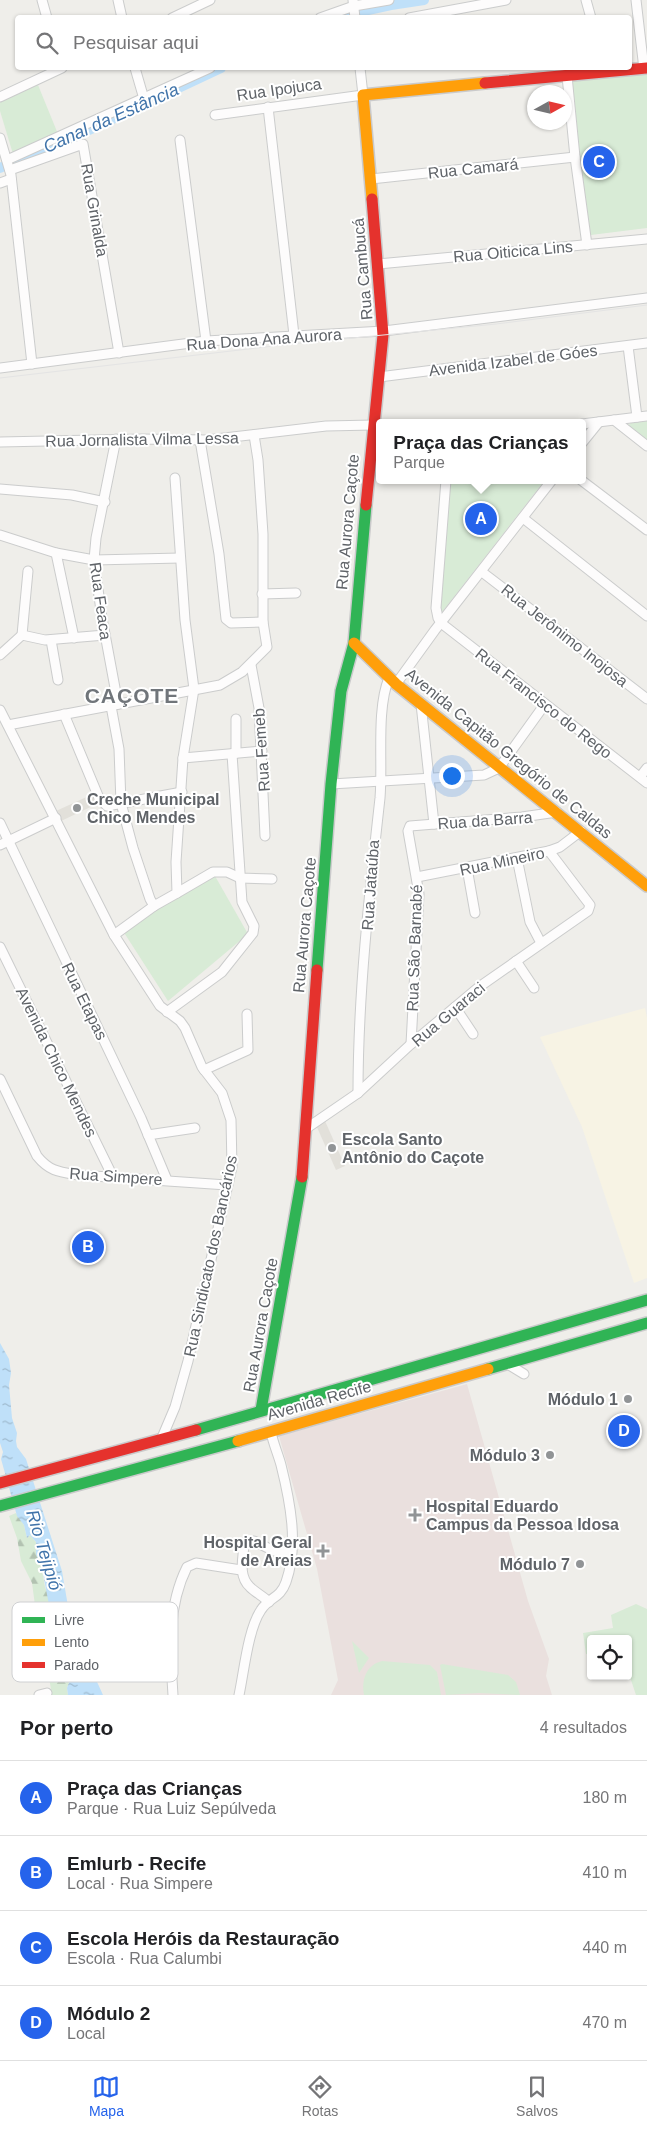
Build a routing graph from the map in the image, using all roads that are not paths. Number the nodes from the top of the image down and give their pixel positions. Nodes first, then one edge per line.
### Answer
1 (42, 0) edge
2 (118, 0) edge
3 (210, 0) edge
4 (389, 0) edge
5 (506, 0) edge
6 (586, 0) edge
7 (636, 0) edge
8 (198, 2) edge
9 (354, 5) edge
10 (46, 15) edge
11 (121, 15) edge
12 (177, 15) edge
13 (328, 15) edge
14 (425, 15) edge
15 (590, 15) edge
16 (632, 69) edge
17 (645, 69) edge
18 (57, 70) edge
19 (136, 70) edge
20 (206, 70) edge
21 (360, 70) edge
22 (605, 70) edge
23 (567, 76) junction
24 (363, 95) junction
25 (0, 97) edge
26 (144, 99) junction
27 (268, 107) junction
28 (215, 114) dead end
29 (0, 138) edge
30 (180, 140) dead end
31 (575, 157) junction
32 (9, 169) junction
33 (371, 179) junction
34 (0, 183) edge
35 (647, 239) edge
36 (587, 245) junction
37 (378, 264) junction
38 (647, 298) edge
39 (384, 331) junction
40 (294, 335) junction
41 (206, 341) junction
42 (647, 343) edge
43 (628, 346) junction
44 (119, 353) junction
45 (32, 364) junction
46 (0, 368) edge
47 (379, 378) junction
48 (642, 416) edge
49 (614, 420) junction
50 (599, 422) junction
51 (586, 424) edge
52 (373, 425) junction
53 (254, 435) junction
54 (586, 438) edge
55 (116, 439) junction
56 (200, 440) junction
57 (0, 442) edge
58 (374, 445) edge
59 (647, 446) edge
60 (175, 478) dead end
61 (446, 484) edge
62 (549, 484) edge
63 (586, 484) edge
64 (0, 489) edge
65 (105, 502) junction
66 (523, 518) junction
67 (647, 530) edge
68 (0, 535) edge
69 (56, 553) junction
70 (180, 558) junction
71 (94, 560) junction
72 (28, 571) dead end
73 (482, 572) junction
74 (296, 593) dead end
75 (262, 594) junction
76 (647, 616) edge
77 (263, 622) junction
78 (441, 623) junction
79 (22, 635) junction
80 (105, 635) junction
81 (74, 638) junction
82 (51, 640) junction
83 (354, 643) junction
84 (0, 655) edge
85 (251, 665) junction
86 (58, 680) dead end
87 (393, 681) junction
88 (194, 689) junction
89 (647, 699) edge
90 (421, 704) junction
91 (546, 704) junction
92 (114, 705) junction
93 (0, 710) edge
94 (64, 714) junction
95 (236, 719) dead end
96 (8, 725) junction
97 (262, 751) junction
98 (234, 753) junction
99 (184, 758) junction
100 (499, 768) junction
101 (647, 768) edge
102 (428, 778) junction
103 (381, 780) junction
104 (644, 780) edge
105 (331, 784) junction
106 (182, 792) junction
107 (122, 803) junction
108 (557, 812) junction
109 (56, 818) junction
110 (0, 823) edge
111 (434, 824) junction
112 (414, 825) joint
113 (581, 831) junction
114 (266, 836) dead end
115 (9, 841) junction
116 (0, 846) edge
117 (549, 851) junction
118 (517, 858) junction
119 (467, 868) junction
120 (240, 878) junction
121 (272, 878) dead end
122 (417, 878) junction
123 (647, 886) edge
124 (177, 892) junction
125 (152, 902) junction
126 (475, 913) dead end
127 (114, 935) junction
128 (541, 943) junction
129 (0, 947) edge
130 (516, 961) junction
131 (534, 988) dead end
132 (454, 1007) junction
133 (167, 1012) junction
134 (248, 1014) dead end
135 (473, 1034) dead end
136 (410, 1044) junction
137 (204, 1070) junction
138 (0, 1078) edge
139 (358, 1093) junction
140 (195, 1128) dead end
141 (307, 1128) junction
142 (148, 1134) junction
143 (113, 1177) junction
144 (167, 1180) junction
145 (227, 1185) junction
146 (647, 1300) edge
147 (647, 1323) edge
148 (506, 1363) junction
149 (524, 1374) dead end
150 (261, 1410) junction
151 (271, 1432) junction
152 (161, 1440) junction
153 (0, 1483) edge
154 (1, 1505) edge
155 (291, 1553) junction
156 (241, 1570) junction
157 (175, 1602) edge
158 (269, 1602) junction
159 (173, 1682) edge
160 (173, 1695) edge
161 (240, 1695) edge

1 - 10 street
2 - 11 street
3 - 8 street
4 - 9 street
5 - 14 street
6 - 15 street
7 - 17 street
8 - 12 street
9 - 13 street
16 - 17 main road, Rua Ipojuca
18 - 25 street
19 - 26 street
20 - 26 street
21 - 24 street
22 - 23 main road, Rua Ipojuca
23 - 24 main road, Rua Ipojuca
23 - 31 street
24 - 27 street, Rua Ipojuca
24 - 33 main road, Rua Cambucá
26 - 32 street
27 - 28 street, Rua Ipojuca
27 - 40 street
29 - 32 street
30 - 41 street
31 - 33 street, Rua Camará
31 - 36 street
32 - 34 street
32 - 44 street, Rua Grinalda
32 - 45 street
33 - 37 main road, Rua Cambucá
35 - 36 street, Rua Oiticica Lins
36 - 37 street, Rua Oiticica Lins
37 - 39 main road, Rua Cambucá
38 - 39 street, Rua Dona Ana Aurora
39 - 40 street, Rua Dona Ana Aurora
39 - 47 main road, Rua Cambucá
40 - 41 street, Rua Dona Ana Aurora
41 - 44 street, Rua Dona Ana Aurora
42 - 43 street, Avenida Izabel de Góes
43 - 47 street, Avenida Izabel de Góes
43 - 48 street
44 - 45 street, Rua Dona Ana Aurora
45 - 46 street, Rua Dona Ana Aurora
47 - 52 main road, Rua Cambucá
48 - 49 street
49 - 50 street
49 - 59 street
50 - 51 street
50 - 54 street
52 - 53 street, Rua Jornalista Vilma Lessa
52 - 58 main road, Rua Cambucá
53 - 56 street, Rua Jornalista Vilma Lessa
53 - 75 street
55 - 56 street, Rua Jornalista Vilma Lessa
55 - 57 street, Rua Jornalista Vilma Lessa
55 - 65 street, Rua Feaca
56 - 77 street
58 - 83 main road, Rua Aurora Caçote
60 - 70 street
61 - 78 street
62 - 66 street, Rua Jataúba
63 - 67 street
64 - 65 street
65 - 71 street, Rua Feaca
66 - 73 street, Rua Jataúba
66 - 76 street
68 - 69 street
69 - 71 street
69 - 81 street
70 - 71 street
70 - 88 street
71 - 80 street, Rua Feaca
72 - 79 street
73 - 78 street, Rua Jataúba
73 - 89 street, Rua Jerônimo Inojosa
74 - 75 street
75 - 77 street
77 - 85 street
78 - 87 street, Rua Jataúba
78 - 91 street, Rua Francisco do Rego
79 - 82 street
79 - 84 street
80 - 81 street
80 - 92 street, Rua Feaca
81 - 82 street
82 - 86 street
83 - 87 main road, Avenida Capitão Gregório de Caldas
83 - 105 main road, Rua Aurora Caçote
85 - 88 street
85 - 97 street, Rua Femeb
87 - 90 main road, Avenida Capitão Gregório de Caldas
87 - 103 street, Rua Jataúba
88 - 92 street
88 - 99 street
90 - 100 main road, Avenida Capitão Gregório de Caldas
90 - 102 street
91 - 100 street
91 - 104 street, Rua Francisco do Rego
92 - 94 street
92 - 107 street, Rua Feaca
93 - 96 street, Rua Sindicato dos Bancários
94 - 96 street
94 - 107 street
95 - 98 street
96 - 109 street, Rua Sindicato dos Bancários
97 - 98 street
97 - 114 street, Rua Femeb
98 - 99 street
98 - 120 street
99 - 106 street
100 - 102 street
100 - 108 main road, Avenida Capitão Gregório de Caldas
101 - 104 street
102 - 103 street
102 - 111 street
103 - 105 street
103 - 139 street, Rua Jataúba
105 - 141 main road, Rua Aurora Caçote
106 - 107 street
106 - 124 street
107 - 125 street, Rua Feaca
108 - 111 street, Rua da Barra
108 - 113 main road, Avenida Capitão Gregório de Caldas
109 - 115 street
109 - 127 street, Rua Sindicato dos Bancários
110 - 115 street, Rua Etapas
111 - 112 street, Rua da Barra
112 - 122 street, Rua São Barnabé
113 - 117 street, Rua Mineiro
113 - 123 main road, Avenida Capitão Gregório de Caldas
115 - 116 street
115 - 142 street, Rua Etapas
117 - 118 street, Rua Mineiro
117 - 128 street, Rua Guaraci
118 - 119 street, Rua Mineiro
118 - 128 street
119 - 122 street, Rua Mineiro
119 - 126 street
120 - 121 street
120 - 124 street
120 - 133 street
122 - 136 street, Rua São Barnabé
124 - 125 street
125 - 127 street
127 - 133 street, Rua Sindicato dos Bancários
128 - 130 street, Rua Guaraci
129 - 143 street, Avenida Chico Mendes
130 - 131 street
130 - 132 street, Rua Guaraci
132 - 135 street
132 - 136 street, Rua Guaraci
133 - 137 street, Rua Sindicato dos Bancários
134 - 137 street
136 - 139 street, Rua Guaraci
137 - 145 street, Rua Sindicato dos Bancários
138 - 143 street, Rua Simpere
139 - 141 street, Rua Guaraci
140 - 142 street
141 - 150 main road, Rua Aurora Caçote
142 - 144 street, Rua Etapas
143 - 144 street, Rua Simpere
144 - 145 street, Rua Simpere
145 - 152 street, Rua Sindicato dos Bancários
146 - 150 main road, Avenida Recife
147 - 148 main road, Avenida Recife
148 - 149 street
148 - 151 main road, Avenida Recife
150 - 152 main road, Avenida Recife
151 - 154 main road, Avenida Recife
151 - 155 street
152 - 153 main road, Avenida Recife
155 - 156 street
155 - 158 street
156 - 157 street
156 - 158 street
158 - 161 street
159 - 160 street

